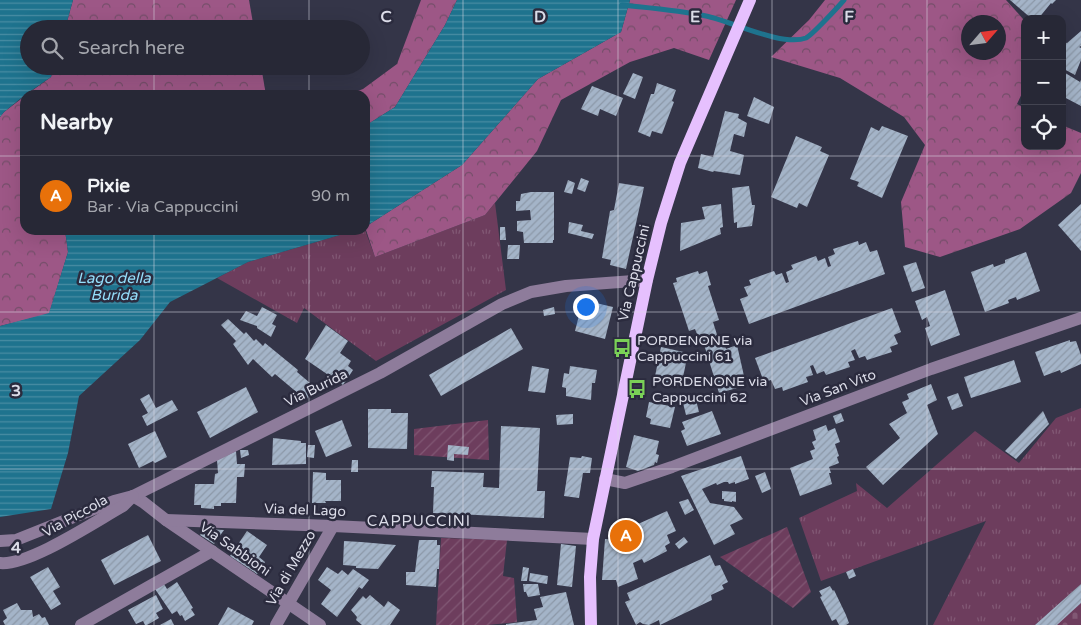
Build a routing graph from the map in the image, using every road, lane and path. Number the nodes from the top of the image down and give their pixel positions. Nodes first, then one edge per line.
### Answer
1 (747, 5) edge
2 (647, 280) junction
3 (1081, 318) edge
4 (605, 479) junction
5 (133, 496) junction
6 (166, 520) junction
7 (333, 526) junction
8 (593, 539) junction
9 (0, 541) edge
10 (212, 551) junction
11 (0, 563) edge
12 (288, 604) junction
13 (81, 625) edge
14 (276, 625) edge
15 (320, 625) edge
16 (591, 625) edge

1 - 2 main road, Via Cappuccini
2 - 4 main road, Via Cappuccini
2 - 5 street, Via Burida
3 - 4 street, Via San Vito
4 - 8 main road, Via Cappuccini
5 - 6 street, Via Sabbioni
5 - 9 street, Via Burida
5 - 11 street, Via Piccola
6 - 7 street, Via del Lago
6 - 10 street, Via Sabbioni
7 - 8 street, Via del Lago
7 - 12 street, Via di Mezzo
8 - 16 main road, Via Cappuccini
10 - 12 street, Via Sabbioni
10 - 13 street
12 - 14 street, Via di Mezzo
12 - 15 street, Via Sabbioni

